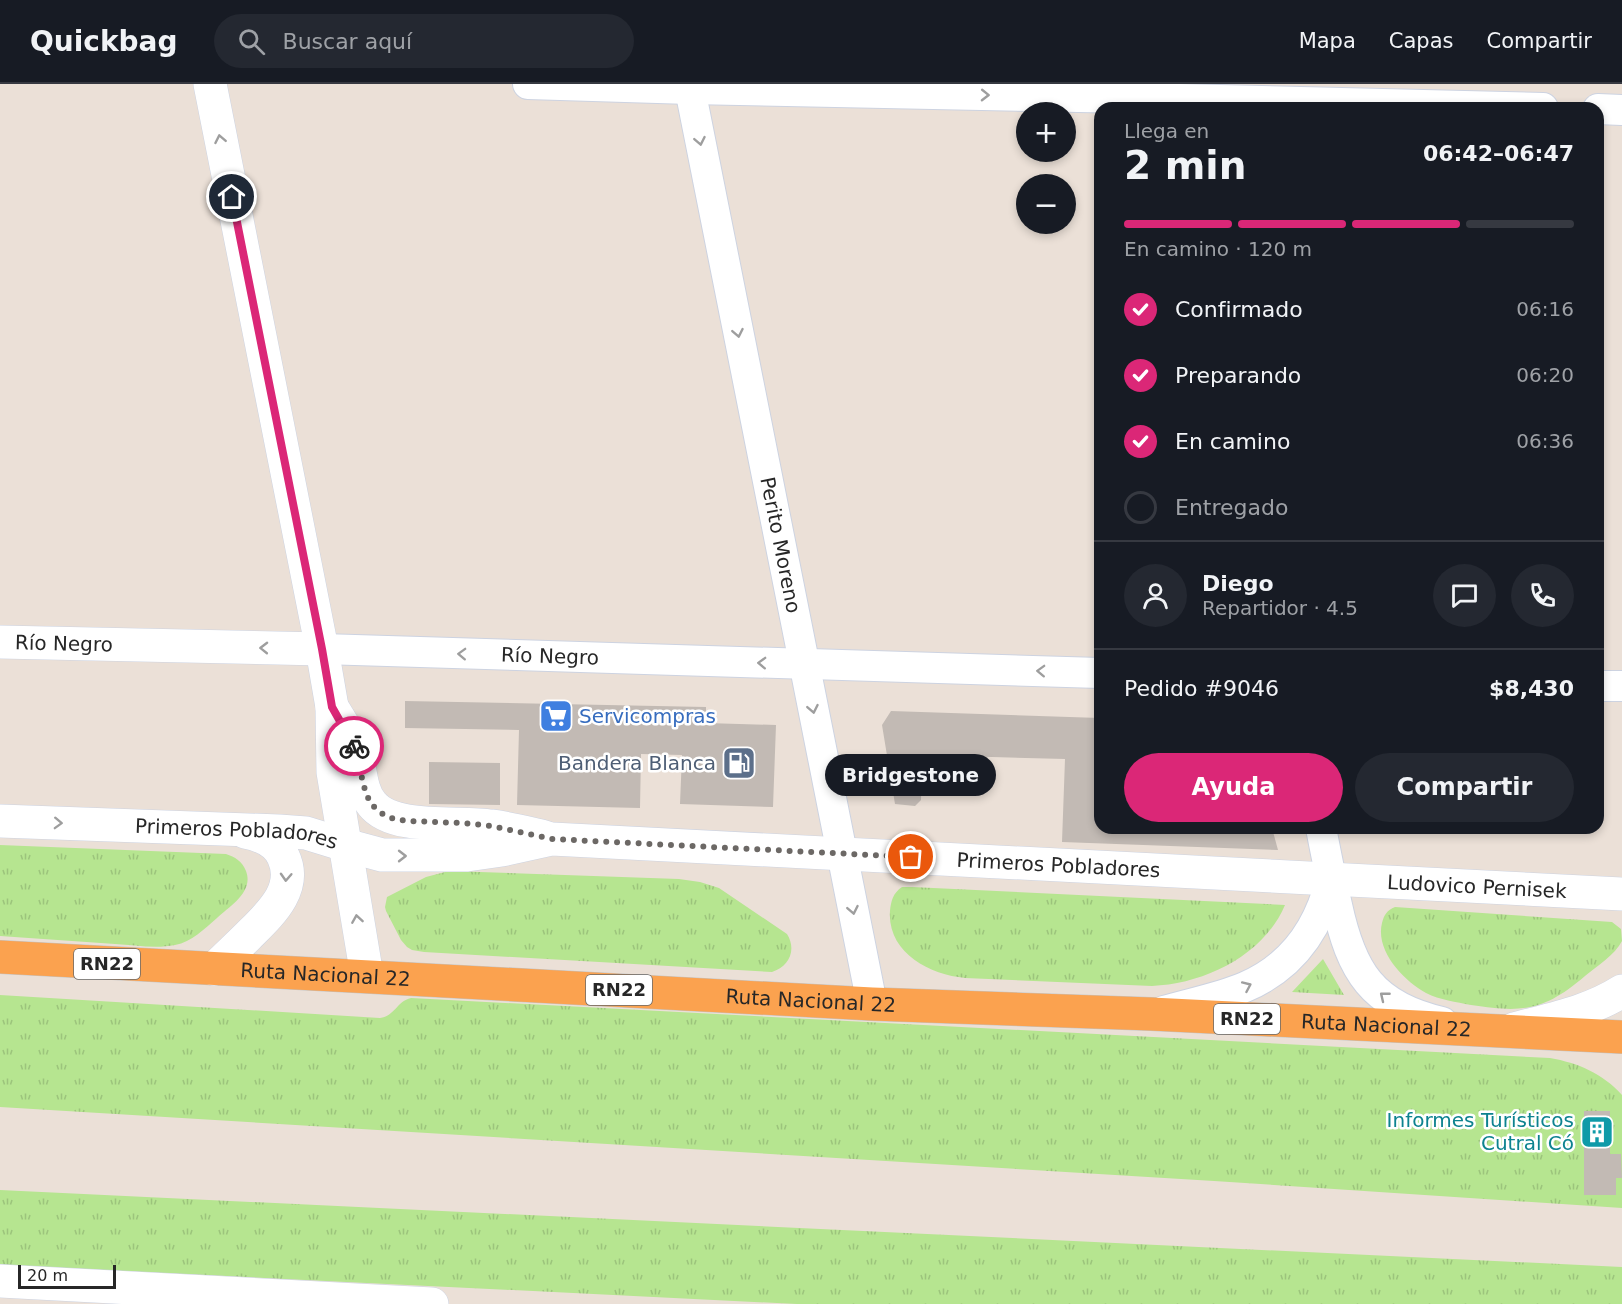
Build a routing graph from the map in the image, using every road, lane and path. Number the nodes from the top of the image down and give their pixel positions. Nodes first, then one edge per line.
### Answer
1 (210, 84) edge
2 (528, 84) edge
3 (689, 87) edge
4 (1179, 97) edge
5 (1345, 102) edge
6 (1604, 109) edge
7 (1622, 110) edge
8 (0, 642) edge
9 (322, 649) junction
10 (804, 665) junction
11 (1094, 673) edge
12 (1604, 686) edge
13 (1622, 686) edge
14 (332, 707) junction
15 (0, 820) edge
16 (235, 829) junction
17 (1323, 834) edge
18 (552, 839) junction
19 (345, 845) junction
20 (841, 853) junction
21 (1331, 879) junction
22 (1622, 894) edge
23 (0, 957) edge
24 (214, 969) junction
25 (367, 976) junction
26 (1622, 991) edge
27 (872, 1004) junction
28 (1151, 1014) junction
29 (1491, 1031) junction
30 (1622, 1038) edge
31 (0, 1281) edge
32 (184, 1297) edge
33 (432, 1304) edge

9 -> 1 street
2 - 3 street
3 -> 4 street
3 -> 10 street, Perito Moreno
4 - 5 street
6 - 7 street
9 -> 8 street, Río Negro
10 -> 9 street, Río Negro
9 - 14 street
11 -> 10 street, Río Negro
10 -> 20 street, Perito Moreno
12 - 13 street
14 - 18 street
14 - 19 street
15 -> 16 street, Primeros Pobladores
16 - 19 street, Primeros Pobladores
16 -> 24 street
17 - 21 street
19 -> 18 street, Primeros Pobladores
18 - 20 street, Primeros Pobladores
25 -> 19 street
20 - 21 street, Primeros Pobladores
20 -> 27 street, Perito Moreno
21 - 22 street, Ludovico Pernisek
28 -> 21 street
29 -> 21 street
23 - 24 highway, Ruta Nacional 22 / RN22
24 - 25 highway, Ruta Nacional 22 / RN22
25 - 27 highway, Ruta Nacional 22 / RN22
26 - 29 street
27 - 28 highway, Ruta Nacional 22 / RN22
28 - 29 highway, Ruta Nacional 22 / RN22
29 - 30 highway, Ruta Nacional 22 / RN22
31 - 32 street
32 - 33 street

